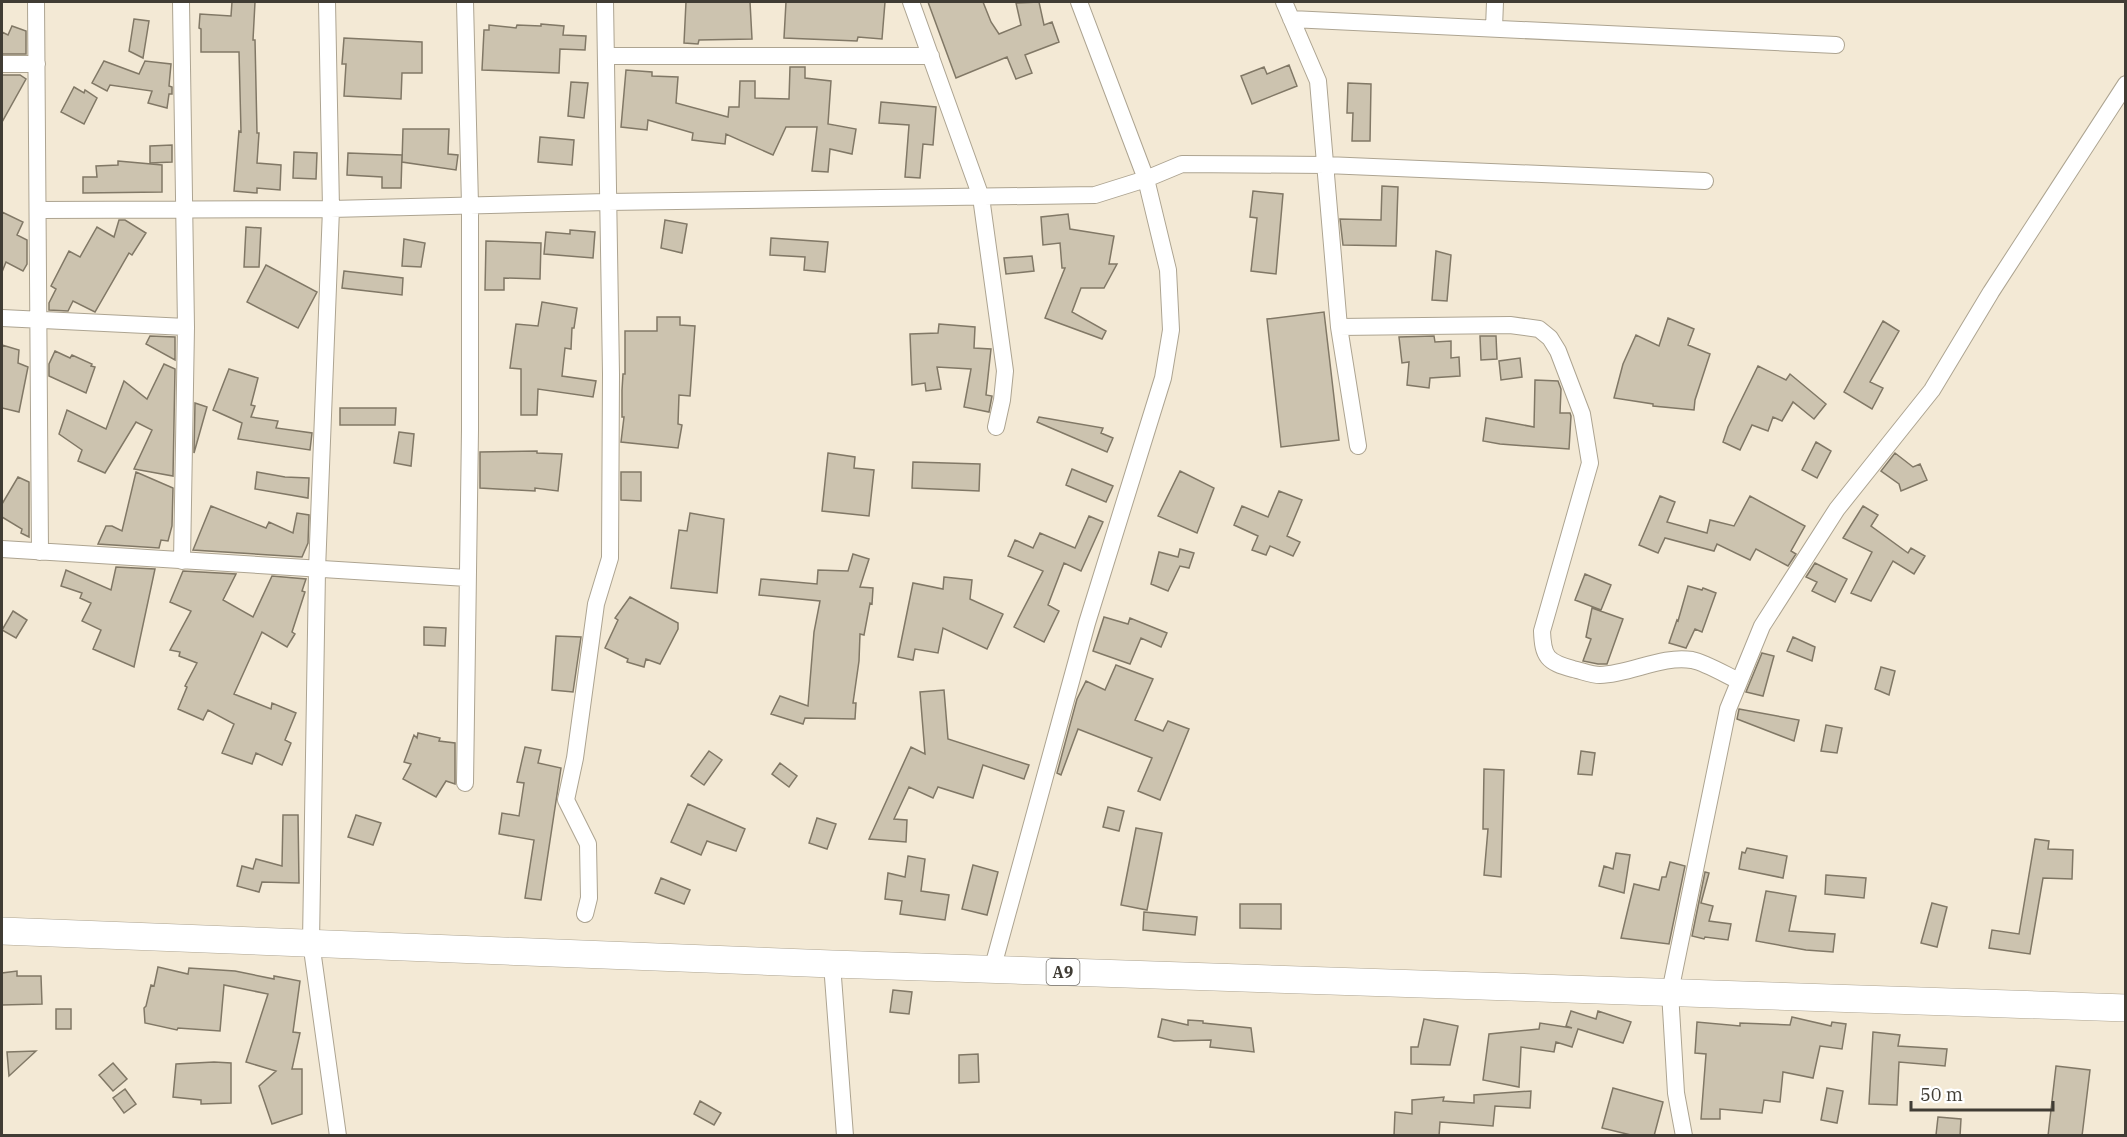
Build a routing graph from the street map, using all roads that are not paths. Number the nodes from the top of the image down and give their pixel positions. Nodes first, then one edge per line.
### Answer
1 (36, 2) edge
2 (181, 2) edge
3 (327, 2) edge
4 (465, 2) edge
5 (605, 2) edge
6 (911, 2) edge
7 (1079, 2) edge
8 (1284, 2) edge
9 (1495, 2) edge
10 (1291, 19) junction
11 (1494, 28) junction
12 (1836, 45) dead end
13 (606, 56) junction
14 (931, 56) junction
15 (2, 64) edge
16 (37, 64) junction
17 (2126, 84) edge
18 (1326, 165) junction
19 (1146, 179) junction
20 (1705, 181) dead end
21 (981, 197) junction
22 (607, 202) junction
23 (470, 205) junction
24 (184, 209) junction
25 (331, 209) junction
26 (38, 210) junction
27 (2, 318) edge
28 (38, 320) junction
29 (186, 327) junction
30 (1339, 327) junction
31 (996, 427) dead end
32 (1358, 446) dead end
33 (2, 549) edge
34 (40, 552) junction
35 (183, 561) junction
36 (317, 570) junction
37 (467, 578) junction
38 (1739, 681) junction
39 (465, 783) dead end
40 (585, 914) dead end
41 (2, 931) edge
42 (311, 942) junction
43 (832, 964) junction
44 (992, 970) junction
45 (1670, 992) junction
46 (2126, 1008) edge
47 (338, 1136) edge
48 (846, 1136) edge
49 (1684, 1136) edge

1 - 16 street
2 - 24 street
3 - 25 street
4 - 23 street
5 - 13 street
6 - 14 street
7 - 19 street
8 - 10 street
9 - 11 street
10 - 11 street
10 - 18 street
11 - 12 street
13 - 14 street
13 - 22 street
14 - 21 street
15 - 16 street
16 - 26 street
17 - 38 street
18 - 19 street
18 - 20 street
18 - 30 street
19 - 21 street
19 - 44 street
21 - 22 street
21 - 31 street
22 - 23 street
22 - 40 street
23 - 25 street
23 - 37 street
24 - 25 street
24 - 26 street
24 - 29 street
25 - 36 street
26 - 28 street
27 - 28 street
28 - 29 street
28 - 34 street
29 - 35 street
30 - 32 street
30 - 38 street
33 - 34 street
34 - 35 street
35 - 36 street
36 - 37 street
36 - 42 street
37 - 39 street
38 - 45 street
41 - 42 main road, A9
42 - 43 main road, A9
42 - 47 street
43 - 44 main road, A9
43 - 48 street
44 - 45 main road, A9
45 - 46 main road, A9
45 - 49 street

